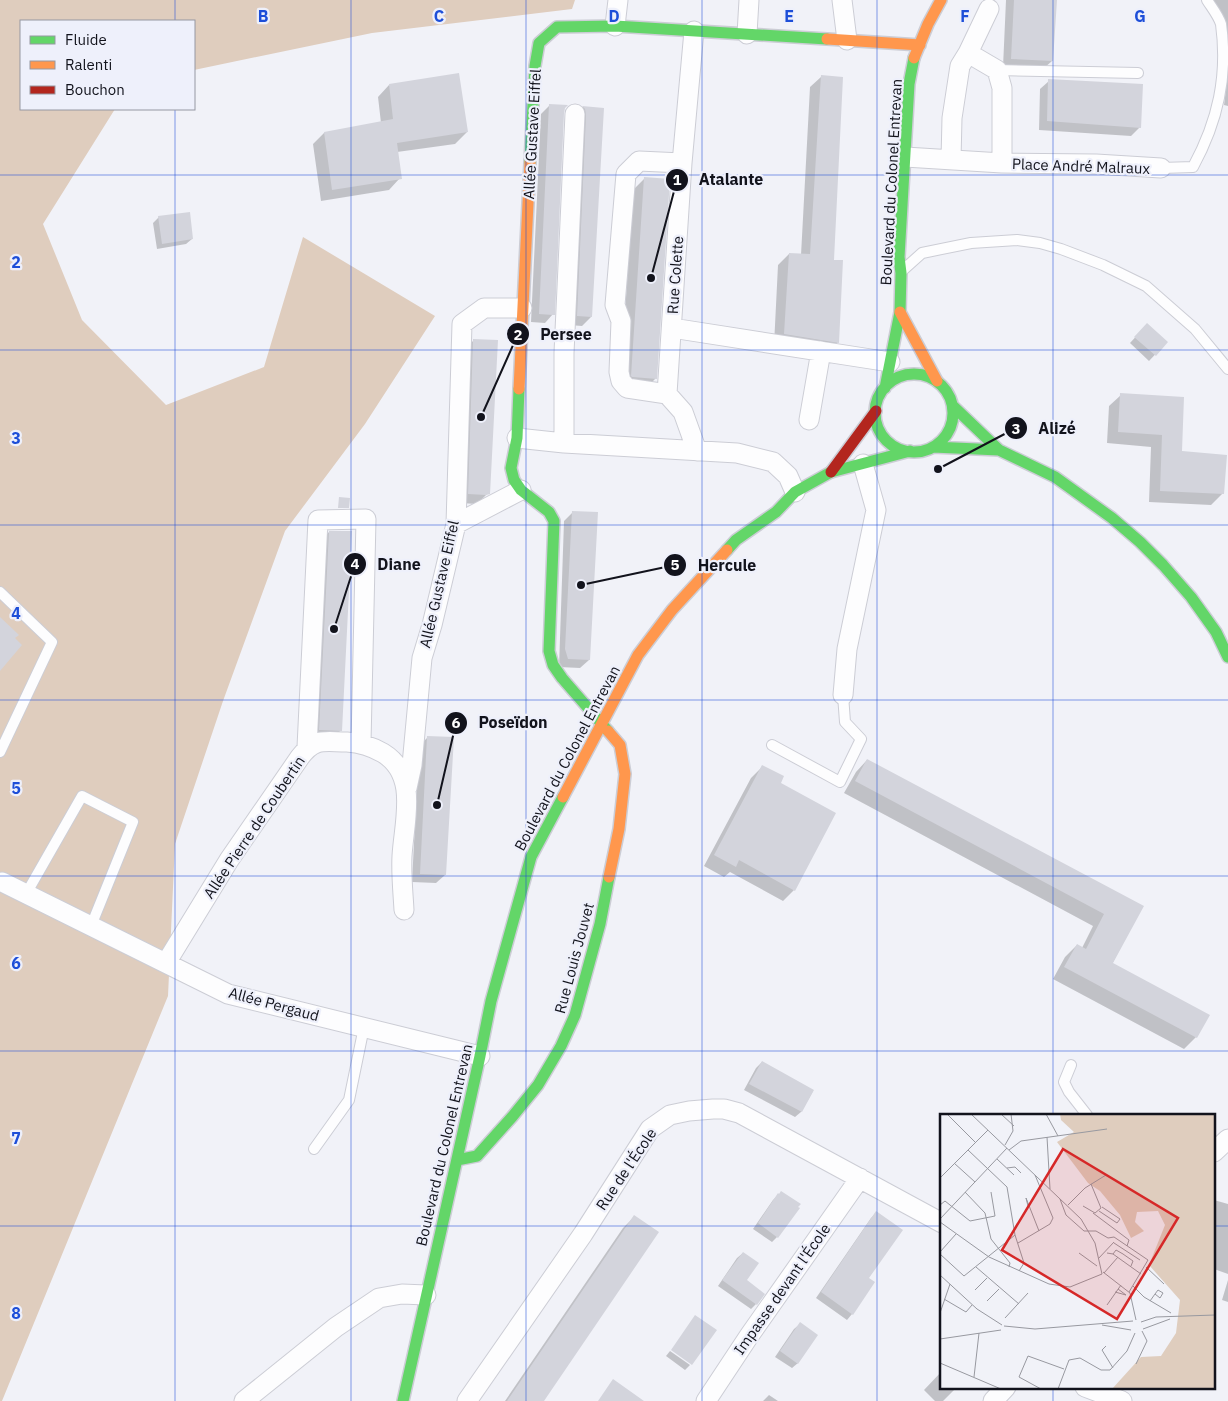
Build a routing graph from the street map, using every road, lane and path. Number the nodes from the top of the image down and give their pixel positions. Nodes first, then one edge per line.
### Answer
1 (618, 0) edge
2 (748, 0) edge
3 (842, 0) edge
4 (941, 0) edge
5 (1207, 0) edge
6 (988, 9) dead end
7 (615, 26) junction
8 (694, 31) junction
9 (747, 34) junction
10 (847, 40) junction
11 (920, 44) junction
12 (968, 53) junction
13 (997, 70) junction
14 (1138, 73) dead end
15 (575, 114) dead end
16 (905, 156) junction
17 (951, 160) junction
18 (682, 163) junction
19 (1002, 163) junction
20 (1161, 168) joint
21 (901, 273) junction
22 (522, 308) junction
23 (900, 312) junction
24 (672, 328) junction
25 (821, 351) junction
26 (890, 362) junction
27 (1228, 369) edge
28 (937, 381) junction
29 (885, 388) junction
30 (667, 394) junction
31 (953, 406) junction
32 (876, 411) junction
33 (809, 420) dead end
34 (516, 438) junction
35 (564, 443) junction
36 (934, 447) junction
37 (999, 450) junction
38 (697, 451) junction
39 (910, 451) junction
40 (863, 464) junction
41 (831, 472) junction
42 (521, 490) junction
43 (795, 492) junction
44 (456, 524) junction
45 (0, 592) edge
46 (1228, 657) edge
47 (843, 695) joint
48 (602, 724) junction
49 (361, 742) junction
50 (772, 745) dead end
51 (307, 747) junction
52 (0, 752) edge
53 (407, 788) junction
54 (1, 881) edge
55 (26, 894) junction
56 (404, 910) dead end
57 (91, 926) junction
58 (166, 964) junction
59 (364, 1027) junction
60 (480, 1056) junction
61 (1071, 1065) dead end
62 (1086, 1114) edge
63 (1228, 1139) edge
64 (314, 1149) dead end
65 (1216, 1150) edge
66 (457, 1160) junction
67 (860, 1178) junction
68 (940, 1222) edge
69 (426, 1296) junction
70 (1005, 1388) edge
71 (1088, 1388) edge
72 (244, 1401) edge
73 (403, 1401) edge
74 (467, 1401) edge
75 (706, 1401) edge
76 (993, 1401) edge
77 (1122, 1401) edge

1 - 7 street
2 - 9 street
3 - 10 street
4 - 11 street, Boulevard du Colonel Entrevan
5 - 20 lane
6 - 12 street
7 - 8 street, Allée Gustave Eiffel
7 - 22 street, Allée Gustave Eiffel
8 - 9 street, Allée Gustave Eiffel
8 - 18 street, Rue Colette
9 - 10 street, Allée Gustave Eiffel
10 - 11 street, Allée Gustave Eiffel
11 - 16 street, Boulevard du Colonel Entrevan
12 - 13 street
12 - 17 street
13 - 14 lane
13 - 19 street, Place André Malraux
15 - 35 street
16 - 17 street, Place André Malraux
16 - 21 street, Boulevard du Colonel Entrevan
17 - 19 street, Place André Malraux
18 - 24 street, Rue Colette
18 - 30 street
19 - 20 street, Place André Malraux
21 - 23 street, Boulevard du Colonel Entrevan
21 - 27 lane
22 - 34 street, Allée Gustave Eiffel
22 - 44 street, Allée Gustave Eiffel
23 - 26 street, Boulevard du Colonel Entrevan
23 - 28 street, Boulevard du Colonel Entrevan
24 - 25 street
24 - 30 street, Rue Colette
25 - 26 street
25 - 33 street
26 - 29 street, Boulevard du Colonel Entrevan
28 - 29 street
28 - 31 street
29 - 32 street
30 - 38 street
31 - 36 street
31 - 37 street
32 - 39 street
32 - 41 street, Boulevard du Colonel Entrevan
34 - 35 street
34 - 42 street, Allée Gustave Eiffel
35 - 38 street
36 - 37 street
36 - 39 street
37 - 46 street
38 - 43 street
39 - 40 street, Boulevard du Colonel Entrevan
40 - 41 street, Boulevard du Colonel Entrevan
40 - 47 street
41 - 43 street, Boulevard du Colonel Entrevan
42 - 44 street
42 - 48 street, Allée Gustave Eiffel
43 - 48 street, Boulevard du Colonel Entrevan
44 - 53 street, Allée Gustave Eiffel
45 - 52 lane
47 - 50 lane
48 - 60 street, Boulevard du Colonel Entrevan
48 - 66 street, Rue Louis Jouvet
49 - 51 street, Allée Pierre de Coubertin
49 - 51 street
49 - 53 street, Allée Pierre de Coubertin
51 - 58 street, Allée Pierre de Coubertin
53 - 56 street, Allée Pierre de Coubertin
54 - 55 street, Allée Pergaud
55 - 57 street, Allée Pergaud
55 - 57 lane
57 - 58 street, Allée Pergaud
58 - 59 street, Allée Pergaud
59 - 60 street, Allée Pergaud
59 - 64 lane
60 - 66 street, Boulevard du Colonel Entrevan
61 - 62 lane
63 - 65 street
66 - 69 street, Boulevard du Colonel Entrevan
67 - 68 street, Rue de l'École
67 - 74 street, Rue de l'École
67 - 75 street, Impasse devant l'École
69 - 72 street
69 - 73 street, Boulevard du Colonel Entrevan
70 - 76 street
71 - 77 street

